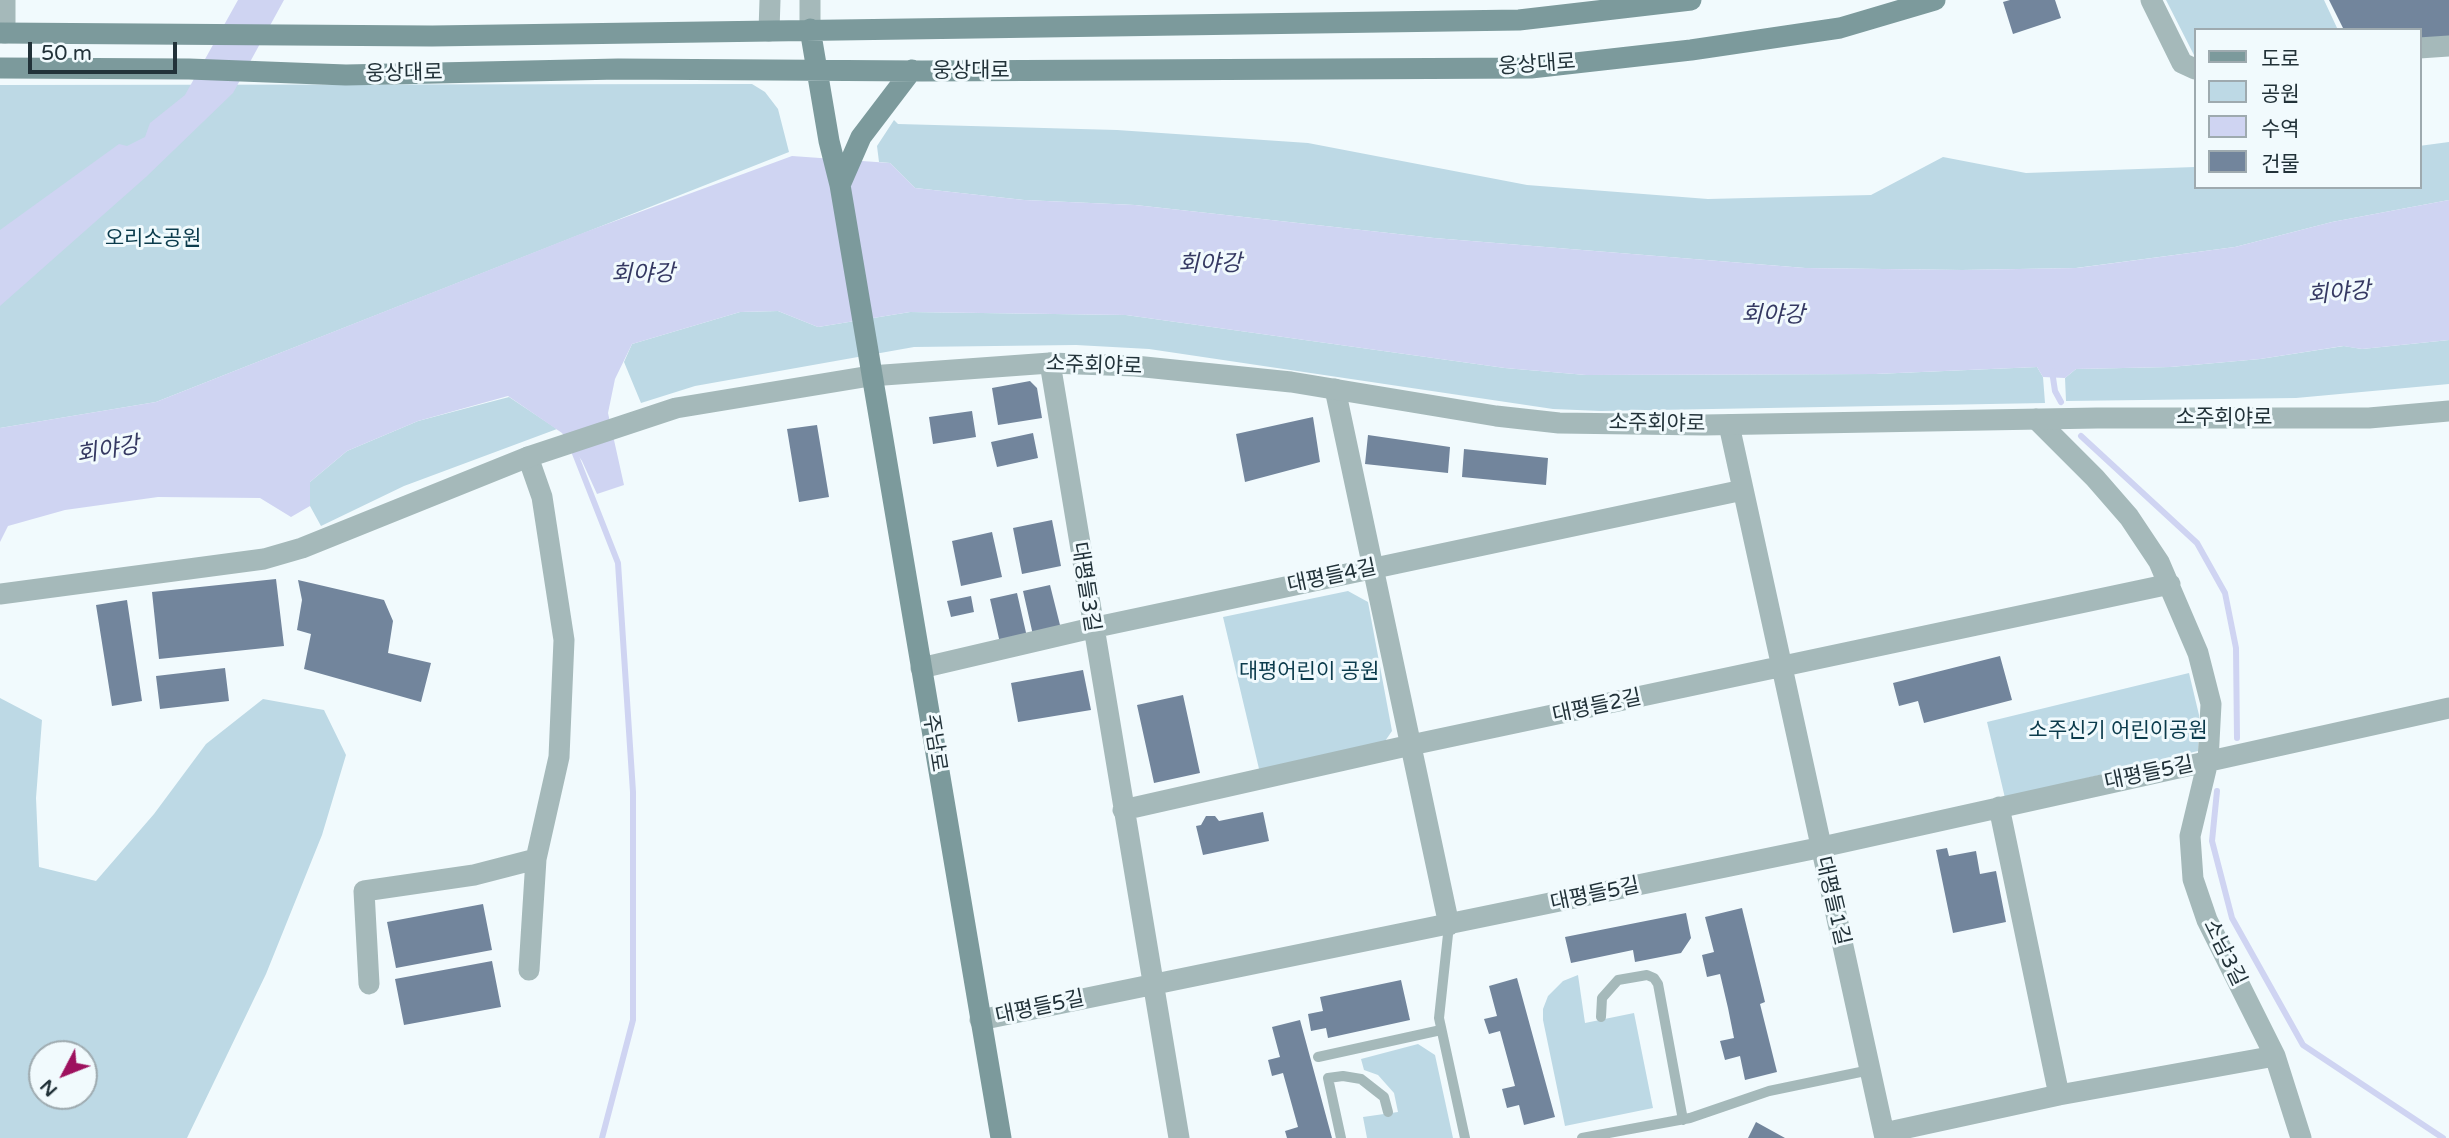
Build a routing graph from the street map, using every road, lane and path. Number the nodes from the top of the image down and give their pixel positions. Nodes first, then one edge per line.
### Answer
1 (5, 0) edge
2 (770, 0) edge
3 (810, 0) edge
4 (1691, 0) edge
5 (1935, 0) edge
6 (2151, 0) edge
7 (810, 30) junction
8 (769, 32) junction
9 (2, 33) edge
10 (2449, 46) edge
11 (2421, 48) edge
12 (0, 68) edge
13 (817, 69) junction
14 (2194, 69) edge
15 (912, 70) junction
16 (840, 185) junction
17 (1050, 363) junction
18 (870, 376) junction
19 (1335, 389) junction
20 (2449, 411) edge
21 (2036, 419) junction
22 (1730, 425) junction
23 (532, 456) junction
24 (1744, 491) junction
25 (1373, 568) junction
26 (2170, 584) junction
27 (0, 594) edge
28 (1091, 628) junction
29 (921, 668) junction
30 (1783, 668) junction
31 (2449, 708) edge
32 (1411, 745) junction
33 (2208, 761) junction
34 (1999, 807) junction
35 (1123, 810) junction
36 (1820, 847) junction
37 (536, 859) junction
38 (1449, 925) junction
39 (529, 970) dead end
40 (369, 984) dead end
41 (1154, 984) junction
42 (1601, 1017) dead end
43 (980, 1020) junction
44 (1441, 1030) junction
45 (2275, 1056) junction
46 (1318, 1057) dead end
47 (1870, 1070) junction
48 (2059, 1095) junction
49 (1388, 1112) dead end
50 (1683, 1120) junction
51 (1884, 1136) edge
52 (1598, 1137) edge
53 (1001, 1138) edge
54 (1179, 1138) edge
55 (1341, 1138) edge
56 (1465, 1138) edge
57 (1582, 1138) edge
58 (2301, 1138) edge

1 - 9 street
2 - 8 street
3 - 7 street
4 - 7 main road, 웅상대로
5 - 15 main road, 웅상대로
6 - 14 street
7 - 8 main road, 웅상대로
7 - 13 main road, 주남로
8 - 9 main road, 웅상대로
10 - 11 street
12 - 13 main road, 웅상대로
13 - 15 main road, 웅상대로
13 - 16 main road, 주남로
15 - 16 main road
16 - 18 main road, 주남로
17 - 18 street, 소주회야로
17 - 19 street, 소주회야로
17 - 28 street, 대평들3길
18 - 23 street, 소주회야로
18 - 29 main road, 주남로
19 - 22 street, 소주회야로
19 - 25 street
20 - 21 street, 소주회야로
21 - 22 street, 소주회야로
21 - 26 street, 소남3길
22 - 24 street, 대평들1길
23 - 27 street, 소주회야로
23 - 37 street
24 - 25 street, 대평들4길
24 - 30 street, 대평들1길
25 - 28 street, 대평들4길
25 - 32 street
26 - 30 street
26 - 33 street, 소남3길
28 - 29 street, 대평들4길
28 - 35 street, 대평들3길
29 - 43 main road, 주남로
30 - 32 street, 대평들2길
30 - 36 street, 대평들1길
31 - 33 street
32 - 35 street
32 - 38 street
33 - 34 street, 대평들5길
33 - 45 street, 소남3길
34 - 36 street, 대평들5길
34 - 48 street
35 - 41 street, 대평들3길
36 - 38 street, 대평들5길
36 - 47 street, 대평들1길
37 - 39 street
37 - 40 street
38 - 41 street, 대평들5길
38 - 44 lane
41 - 43 street, 대평들5길
41 - 54 street, 대평들3길
42 - 50 lane
43 - 53 main road, 주남로
44 - 46 lane
44 - 56 lane
45 - 48 street, 대평들1길
45 - 58 street, 소남3길
47 - 50 lane
47 - 51 street, 대평들1길
48 - 51 street, 대평들1길
49 - 55 lane
50 - 52 lane
52 - 57 lane

